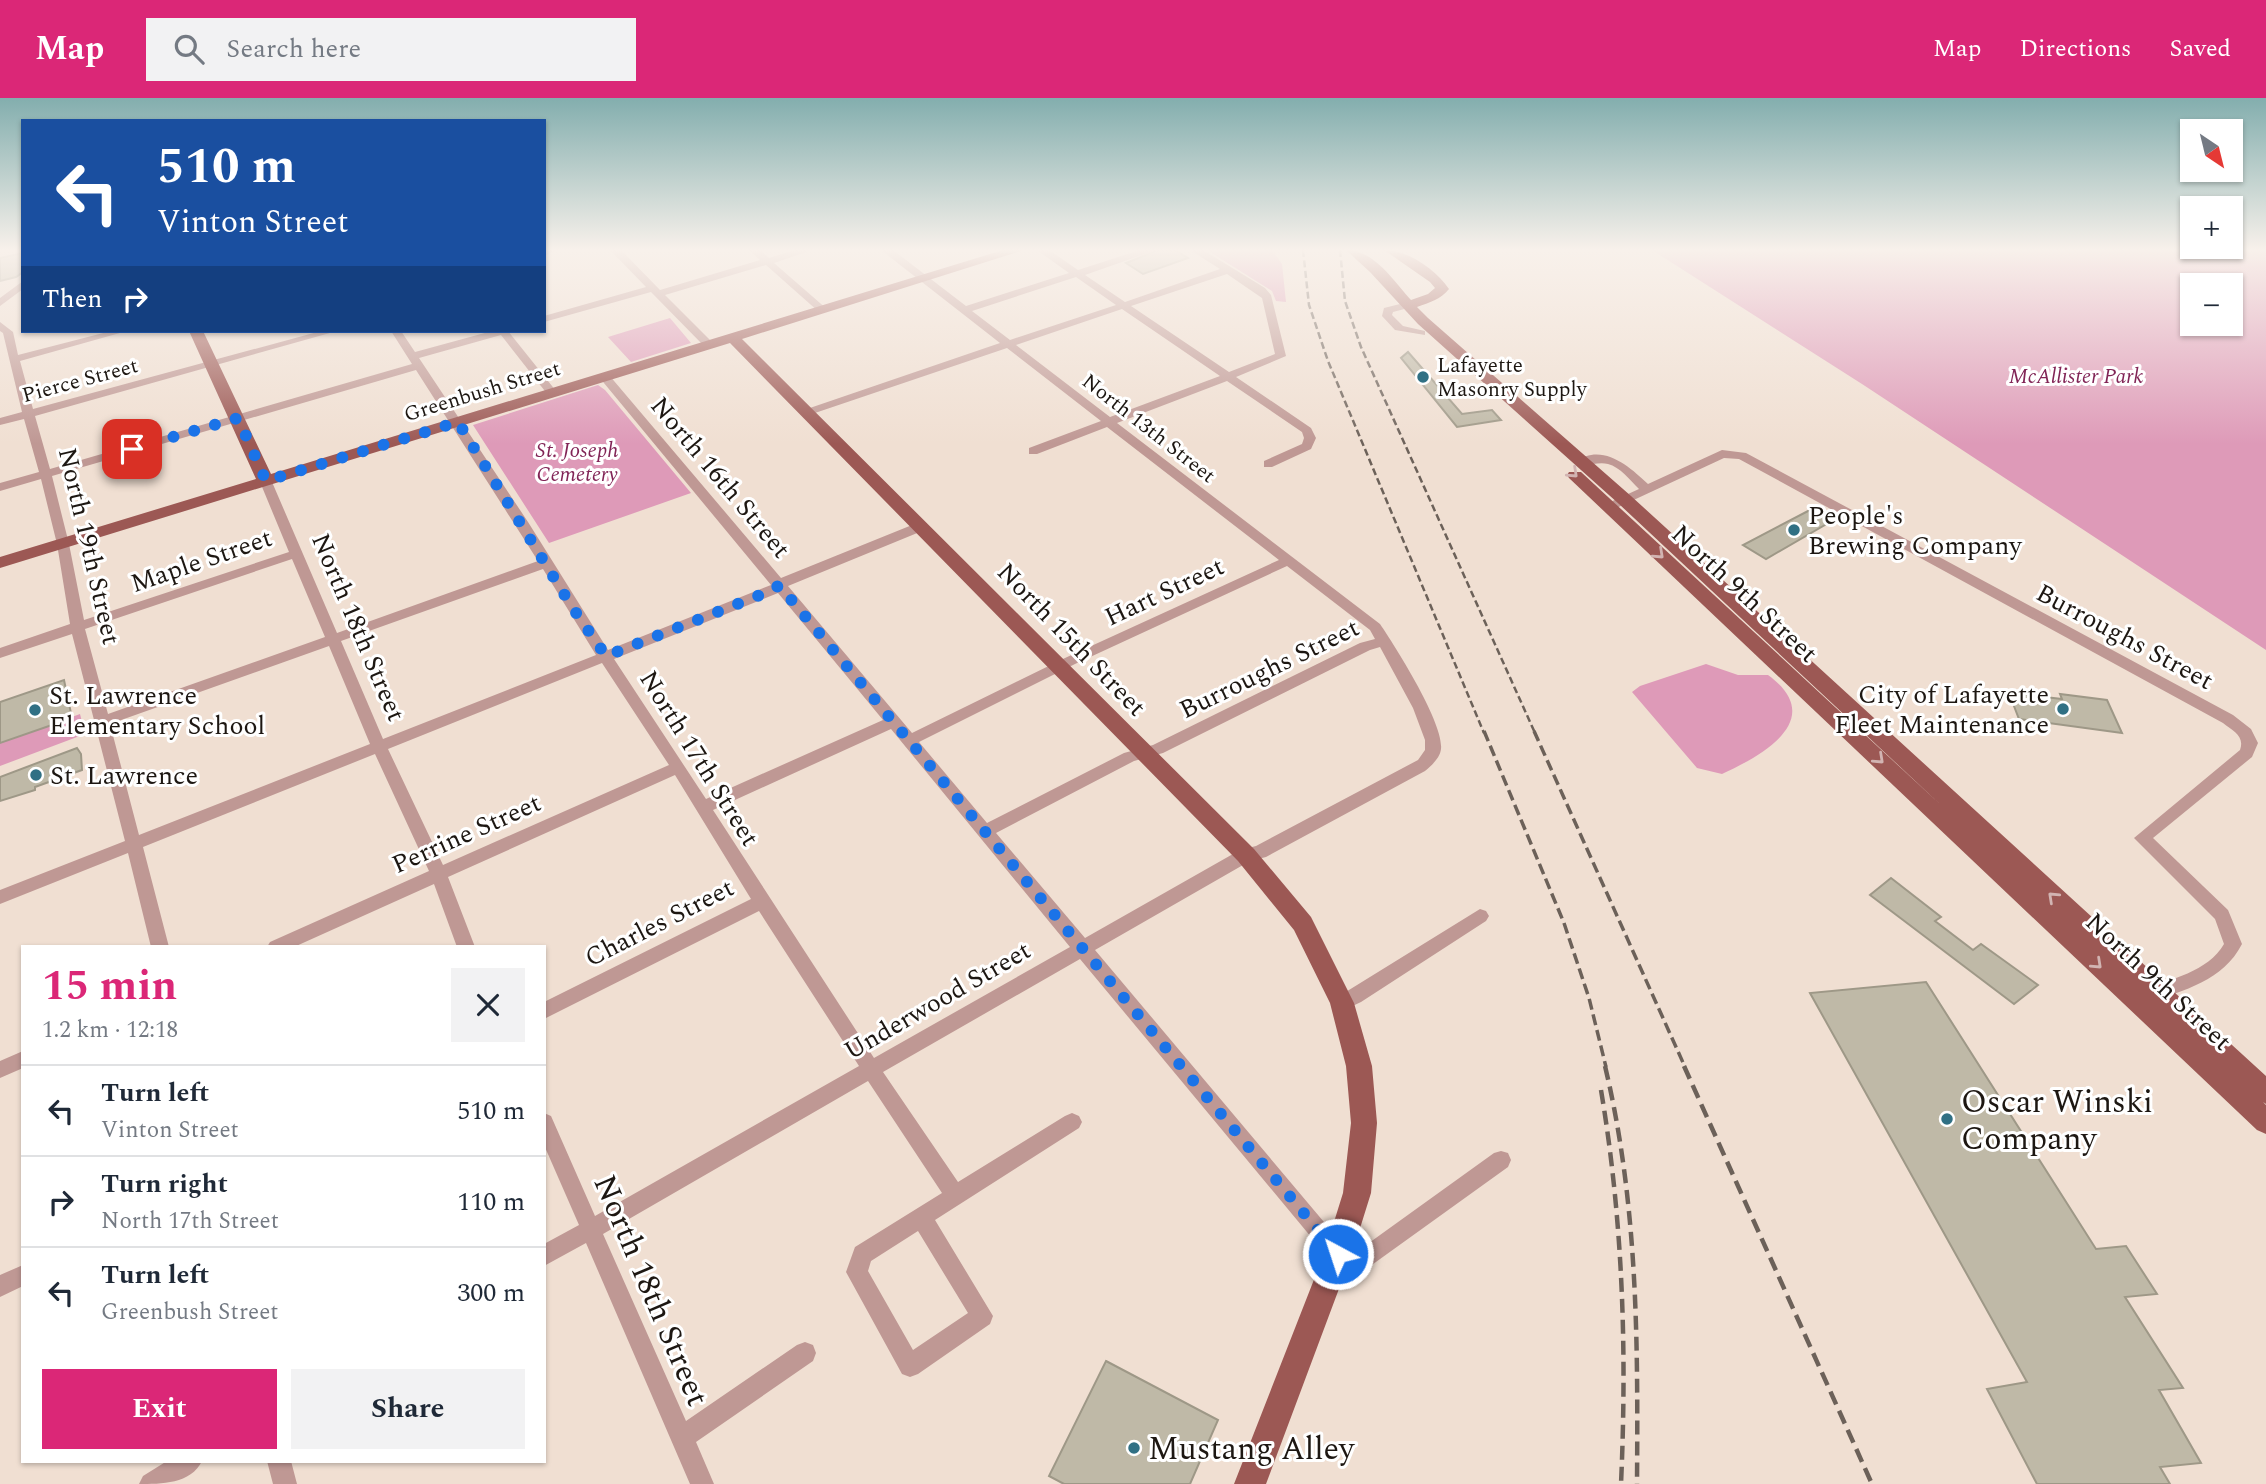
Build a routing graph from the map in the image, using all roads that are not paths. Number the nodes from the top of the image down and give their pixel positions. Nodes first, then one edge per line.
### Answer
1 (680, 315) edge
2 (807, 315) edge
3 (971, 315) edge
4 (1098, 315) edge
5 (1136, 315) edge
6 (1271, 315) edge
7 (1407, 315) edge
8 (1419, 315) edge
9 (4, 329) edge
10 (114, 333) edge
11 (197, 333) edge
12 (324, 333) edge
13 (397, 333) edge
14 (497, 333) edge
15 (505, 333) edge
16 (733, 338) junction
17 (709, 345) junction
18 (1009, 345) junction
19 (14, 359) junction
20 (417, 361) junction
21 (212, 363) junction
22 (605, 377) junction
23 (1230, 377) junction
24 (552, 393) junction
25 (808, 412) junction
26 (29, 414) junction
27 (238, 418) junction
28 (0, 422) edge
29 (458, 422) junction
30 (1111, 422) junction
31 (1033, 452) dead end
32 (1581, 462) junction
33 (1268, 464) dead end
34 (46, 474) junction
35 (266, 481) junction
36 (0, 488) edge
37 (1647, 490) junction
38 (1617, 504) junction
39 (922, 526) junction
40 (63, 544) junction
41 (298, 553) junction
42 (1289, 560) junction
43 (0, 563) edge
44 (546, 563) junction
45 (779, 585) junction
46 (78, 628) junction
47 (334, 638) junction
48 (1385, 641) junction
49 (0, 653) edge
50 (606, 656) junction
51 (1061, 668) junction
52 (104, 721) junction
53 (893, 722) junction
54 (909, 741) junction
55 (379, 745) junction
56 (1145, 754) junction
57 (677, 768) junction
58 (704, 807) junction
59 (985, 831) junction
60 (133, 844) junction
61 (1246, 855) junction
62 (439, 874) junction
63 (0, 897) edge
64 (761, 902) junction
65 (1480, 916) dead end
66 (159, 945) edge
67 (280, 945) edge
68 (465, 945) edge
69 (1084, 948) junction
70 (2147, 996) junction
71 (1342, 1003) junction
72 (546, 1010) edge
73 (21, 1060) edge
74 (0, 1070) edge
75 (872, 1070) junction
76 (2266, 1092) edge
77 (1072, 1122) dead end
78 (2266, 1122) edge
79 (546, 1126) edge
80 (1501, 1160) dead end
81 (955, 1195) junction
82 (920, 1217) junction
83 (592, 1228) junction
84 (1338, 1254) junction
85 (546, 1255) edge
86 (21, 1276) edge
87 (0, 1286) edge
88 (806, 1353) dead end
89 (682, 1438) junction
90 (187, 1463) edge
91 (280, 1463) edge
92 (151, 1484) edge
93 (285, 1484) edge
94 (702, 1484) edge
95 (1250, 1484) edge

1 - 17 street
2 - 16 main road, Greenbush Street
3 - 18 street, North 13th Street
4 - 18 street
5 - 23 street
6 - 23 street
7 -> 38 main road, North 9th Street
8 - 32 main road, North 9th Street
9 - 19 street, North 19th Street
10 - 19 street
11 - 21 main road, North 18th Street
12 - 21 street, Pierce Street
13 - 20 street, North 17th Street
14 - 20 street
15 - 24 street
16 - 17 main road, Greenbush Street
16 - 25 main road, North 15th Street
17 - 22 main road, Greenbush Street
18 - 25 street
18 - 30 street, North 13th Street
19 - 26 street, North 19th Street
20 - 27 street
20 - 29 street, North 17th Street
21 - 26 street, Pierce Street
21 - 27 main road, North 18th Street
22 - 24 main road, Greenbush Street
22 - 45 street, North 16th Street
23 - 30 street
23 - 33 street
24 - 29 main road, Greenbush Street
25 - 39 main road, North 15th Street
26 - 28 street, Pierce Street
26 - 34 street, North 19th Street
27 - 34 street
27 - 35 main road, North 18th Street
29 - 35 main road, Greenbush Street
29 - 44 street, North 17th Street
30 - 31 street
30 - 42 street, North 13th Street
32 - 37 street
32 - 38 main road, North 9th Street
34 - 36 street
34 - 40 street, North 19th Street
35 - 40 main road, Greenbush Street
35 - 41 street, North 18th Street
37 - 38 street, Burroughs Street
37 - 70 street, Burroughs Street
38 - 70 main road, North 9th Street
39 - 45 street
39 - 51 main road, North 15th Street
40 - 43 main road, Greenbush Street
40 - 46 street, North 19th Street
41 - 46 street, Maple Street
41 - 47 street, North 18th Street
42 - 48 street, North 13th Street
42 - 51 street, Hart Street
44 - 47 street
44 - 50 street, North 17th Street
45 - 50 street
45 - 53 street, North 16th Street
46 - 49 street, Maple Street
46 - 52 street, North 19th Street
47 - 52 street
47 - 55 street, North 18th Street
48 - 56 street, Burroughs Street
48 - 61 street, Underwood Street
50 - 55 street
50 - 57 street, North 17th Street
51 - 54 street, Hart Street
51 - 56 main road, North 15th Street
52 - 60 street, North 19th Street
53 - 54 street, North 16th Street
53 - 58 street
54 - 59 street, North 16th Street
55 - 60 street
55 - 62 street, North 18th Street
56 - 59 street, Burroughs Street
56 - 61 main road, North 15th Street
57 - 58 street, North 17th Street
57 - 62 street, Perrine Street
58 - 64 street, North 17th Street
59 - 69 street, North 16th Street
60 - 63 street
60 - 66 street, North 19th Street
61 - 69 street, Underwood Street
61 - 71 main road, North 15th Street
62 - 67 street, Perrine Street
62 - 68 street, North 18th Street
64 - 72 street, Charles Street
64 - 75 street, North 17th Street
65 - 71 street
69 - 75 street, Underwood Street
69 - 84 street, North 16th Street
70 - 76 main road, North 9th Street
70 - 78 main road, North 9th Street
71 - 84 main road, North 15th Street
73 - 74 street
75 - 81 street, North 17th Street
75 - 83 street, Underwood Street
77 - 81 street
79 - 83 street, North 18th Street
80 - 84 street
81 - 82 street
82 - 82 street
83 - 85 street, Underwood Street
83 - 89 street, North 18th Street
84 - 95 main road, North 15th Street
86 - 87 street
88 - 89 street
89 - 94 street, North 18th Street
90 - 92 street
91 - 93 street

